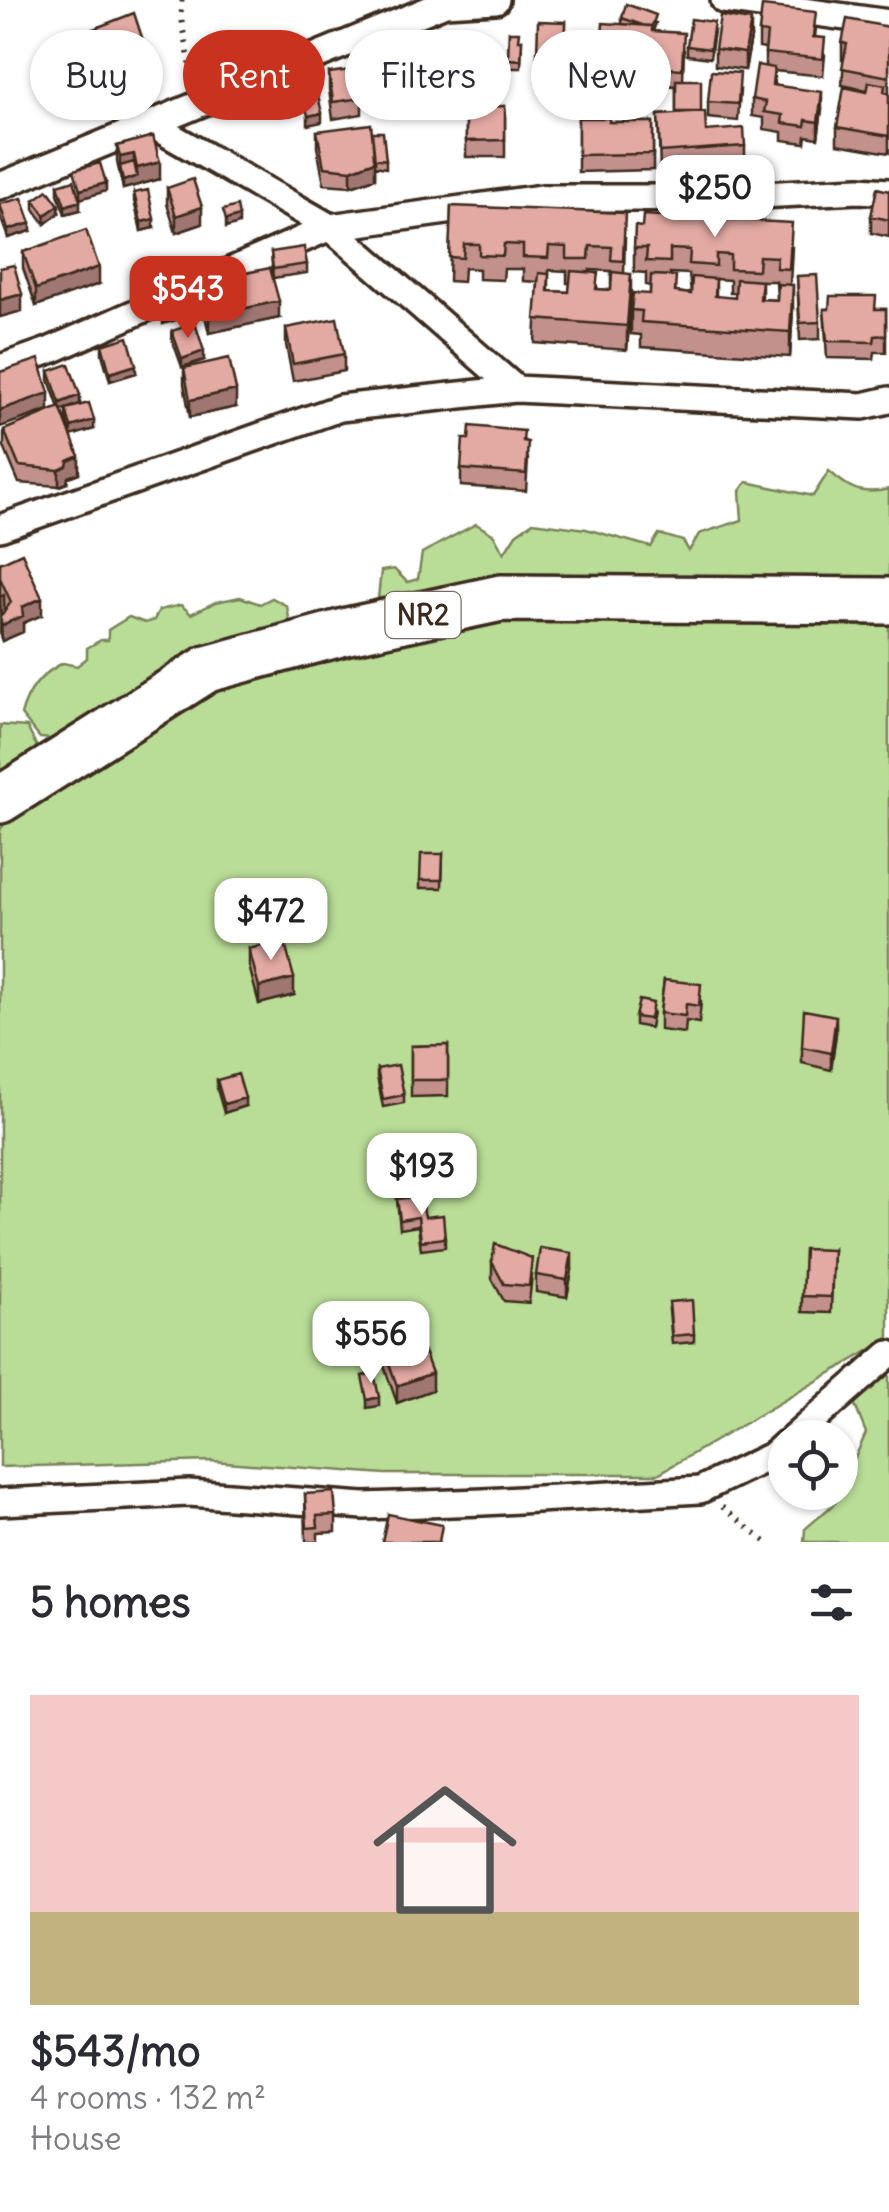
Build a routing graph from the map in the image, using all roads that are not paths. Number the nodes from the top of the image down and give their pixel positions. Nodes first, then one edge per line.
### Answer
1 (496, 0) edge
2 (724, 0) edge
3 (889, 22) edge
4 (152, 125) junction
5 (0, 186) edge
6 (889, 192) edge
7 (330, 227) junction
8 (0, 368) edge
9 (516, 389) junction
10 (889, 400) edge
11 (0, 528) edge
12 (889, 602) edge
13 (0, 800) edge
14 (889, 1354) edge
15 (813, 1420) edge
16 (768, 1456) edge
17 (0, 1502) edge

1 - 4 street
2 - 3 street
4 - 5 street
4 - 7 street
6 - 7 street
7 - 8 street
7 - 9 street
9 - 10 street
9 - 11 street
12 - 13 highway, NR2
14 - 15 street
16 - 17 street

